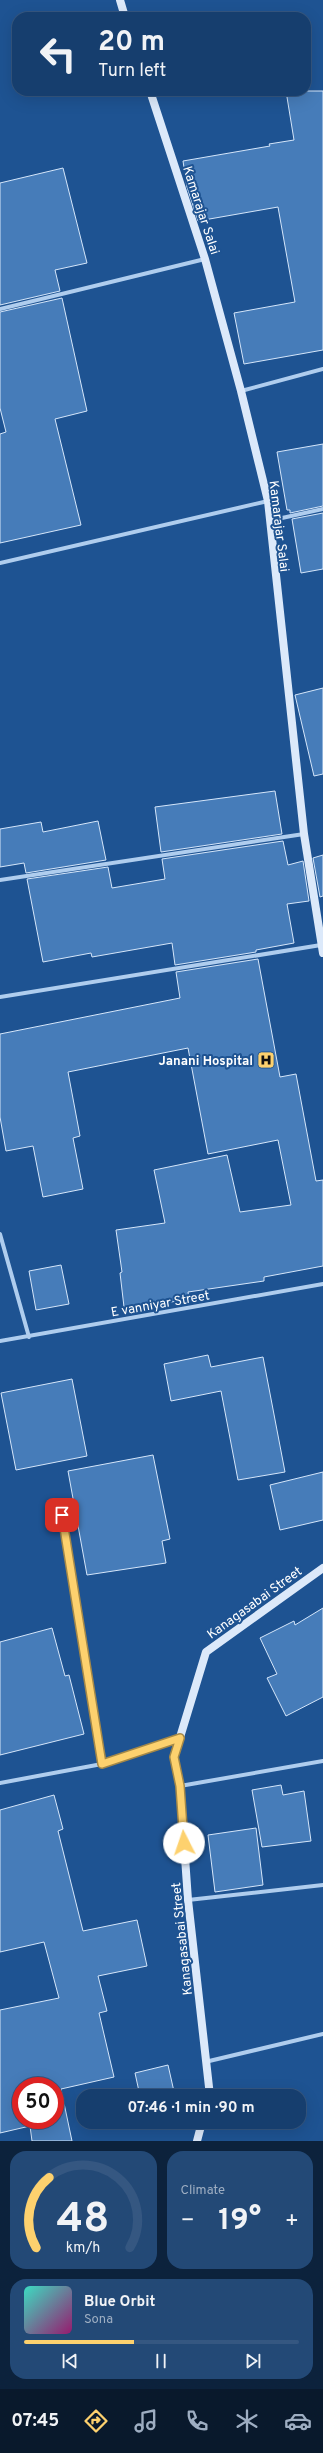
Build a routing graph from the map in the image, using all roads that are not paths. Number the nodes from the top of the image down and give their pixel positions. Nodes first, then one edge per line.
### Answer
1 (120, 0) edge
2 (124, 12) edge
3 (152, 96) edge
4 (205, 258) junction
5 (0, 309) edge
6 (323, 369) edge
7 (242, 391) junction
8 (268, 501) junction
9 (323, 509) edge
10 (268, 517) junction
11 (0, 563) edge
12 (304, 834) junction
13 (0, 880) edge
14 (322, 949) edge
15 (0, 997) edge
16 (0, 1234) edge
17 (323, 1284) edge
18 (29, 1337) junction
19 (0, 1341) edge
20 (62, 1515) dead end
21 (323, 1568) edge
22 (180, 1738) junction
23 (323, 1761) edge
24 (102, 1764) junction
25 (0, 1783) edge
26 (180, 1786) junction
27 (323, 1885) edge
28 (188, 1900) junction
29 (323, 2034) edge
30 (205, 2062) junction
31 (209, 2089) edge
32 (200, 2129) edge
33 (197, 2141) edge

1 - 2 main road
3 - 4 main road, Kamarajar Salai
4 - 5 street
4 - 7 main road, Kamarajar Salai
6 - 7 street
7 - 8 main road, Kamarajar Salai
8 - 10 main road, Kamarajar Salai
8 - 11 street
9 - 10 street
10 - 12 main road, Kamarajar Salai
12 - 13 street
12 - 14 main road, Kamarajar Salai
14 - 15 street
16 - 18 street
17 - 18 street, E vanniyar Street
18 - 19 street, E vanniyar Street
20 - 24 street
21 - 22 main road, Kanagasabai Street
22 - 24 street
22 - 26 main road, Kanagasabai Street
23 - 26 street
24 - 25 street
26 - 28 main road, Kanagasabai Street
27 - 28 street
28 - 30 main road, Kanagasabai Street
29 - 30 street
30 - 31 main road, Kanagasabai Street
32 - 33 main road

